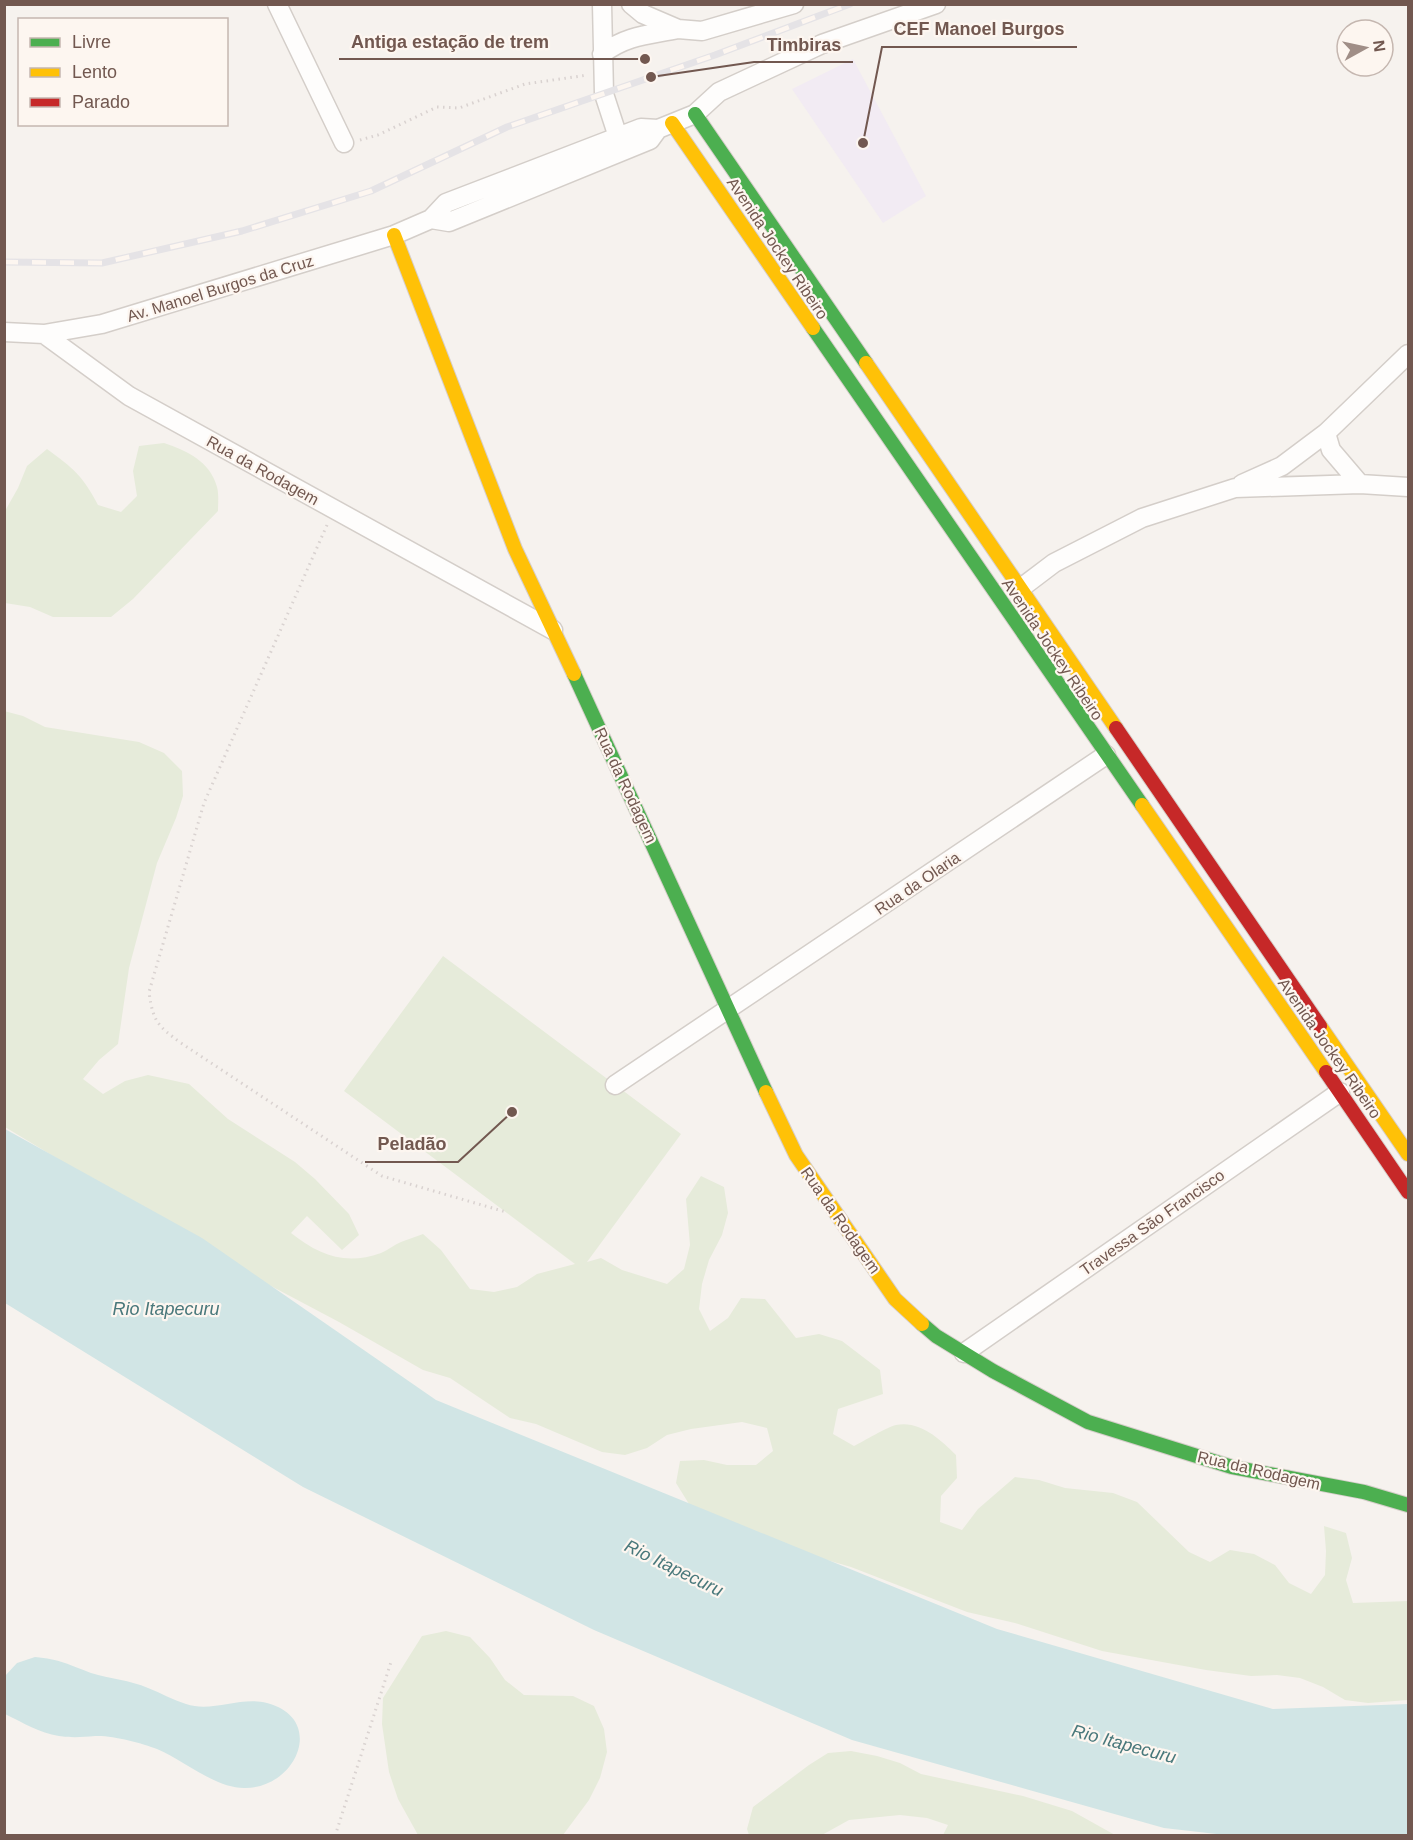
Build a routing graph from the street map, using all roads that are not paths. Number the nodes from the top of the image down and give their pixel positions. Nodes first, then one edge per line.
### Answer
1 (277, 4) edge
2 (603, 4) edge
3 (631, 4) edge
4 (794, 4) edge
5 (936, 4) edge
6 (678, 29) junction
7 (603, 63) junction
8 (695, 114) junction
9 (665, 126) junction
10 (618, 137) junction
11 (344, 144) road end
12 (431, 219) junction
13 (394, 236) junction
14 (4, 332) edge
15 (44, 334) junction
16 (1408, 354) edge
17 (1326, 433) junction
18 (1360, 484) junction
19 (1408, 487) edge
20 (1235, 488) junction
21 (1021, 588) junction
22 (553, 630) junction
23 (1106, 755) junction
24 (728, 1010) junction
25 (615, 1085) dead end
26 (1340, 1092) junction
27 (1408, 1154) edge
28 (1408, 1192) edge
29 (964, 1353) junction
30 (1408, 1505) edge

1 - 11 street
2 - 7 street
3 - 6 street
4 - 6 street
5 - 8 street
6 - 7 street
7 - 10 street
8 - 9 street
8 - 21 street, Avenida Jockey Ribeiro
9 - 10 street
9 - 12 street
9 - 23 street, Avenida Jockey Ribeiro
10 - 12 street
12 - 13 street, Av. Manoel Burgos da Cruz
13 - 15 street, Av. Manoel Burgos da Cruz
13 - 22 street, Rua da Rodagem
14 - 15 street, Av. Manoel Burgos da Cruz
15 - 22 street, Rua da Rodagem
16 - 17 street
17 - 18 street
17 - 20 street
18 - 19 street
18 - 20 street
20 - 21 street
21 - 27 street, Avenida Jockey Ribeiro
22 - 24 street, Rua da Rodagem
23 - 24 street, Rua da Olaria
23 - 26 street, Avenida Jockey Ribeiro
24 - 25 street, Rua da Olaria
24 - 29 street, Rua da Rodagem
26 - 28 street, Avenida Jockey Ribeiro
26 - 29 street, Travessa São Francisco
29 - 30 street, Rua da Rodagem

